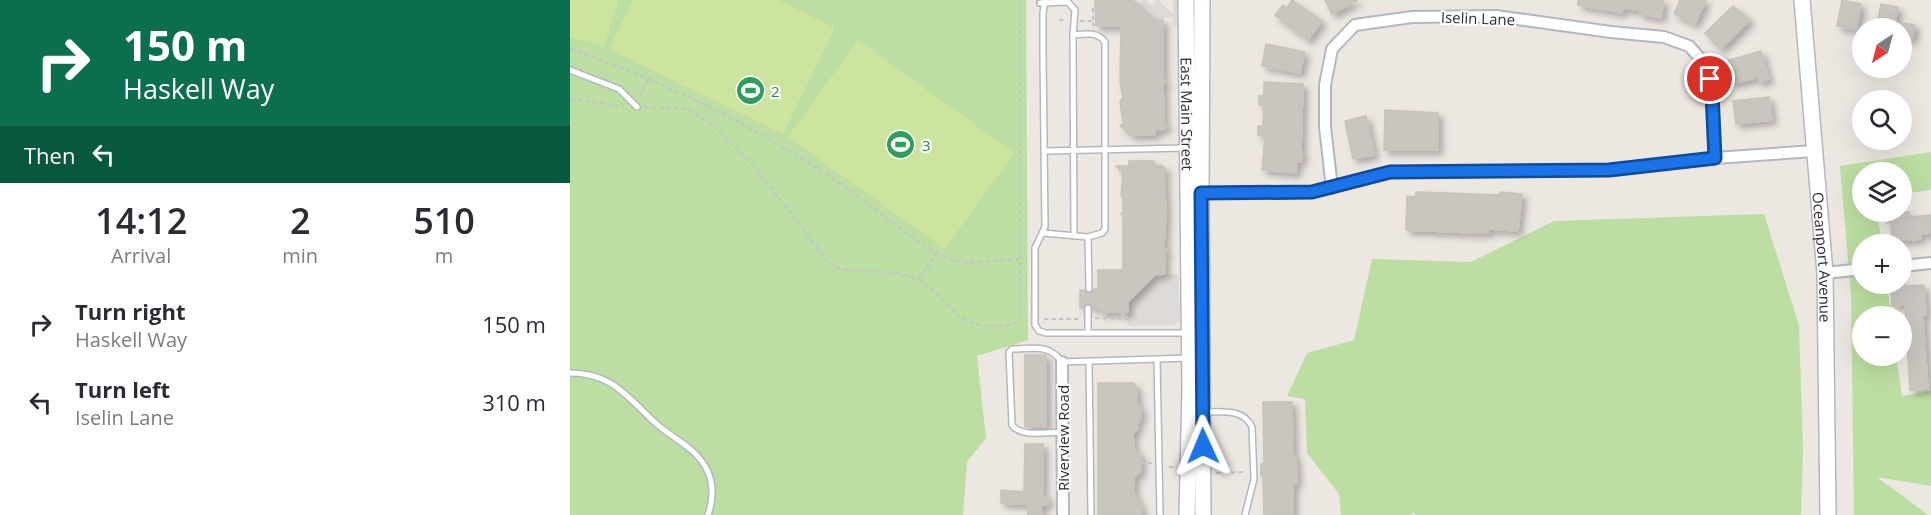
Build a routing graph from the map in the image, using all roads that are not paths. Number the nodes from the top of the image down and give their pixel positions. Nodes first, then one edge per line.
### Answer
1 (1052, 0) edge
2 (1186, 0) edge
3 (1202, 0) edge
4 (1802, 0) edge
5 (1043, 1) edge
6 (1060, 3) junction
7 (1073, 35) junction
8 (570, 70) edge
9 (637, 106) road end
10 (1187, 148) junction
11 (1105, 149) junction
12 (1074, 150) junction
13 (1044, 151) junction
14 (1814, 151) junction
15 (1715, 158) junction
16 (1332, 188) junction
17 (1201, 193) junction
18 (1043, 232) junction
19 (1074, 236) junction
20 (1088, 237) junction
21 (1931, 263) edge
22 (1912, 265) edge
23 (1852, 270) edge
24 (1825, 273) junction
25 (1089, 289) dead end
26 (1088, 308) dead end
27 (1088, 332) junction
28 (1188, 333) junction
29 (1196, 358) junction
30 (1157, 360) junction
31 (1089, 361) junction
32 (1062, 362) junction
33 (570, 373) edge
34 (1203, 412) junction
35 (1063, 432) junction
36 (708, 515) edge
37 (1063, 515) edge
38 (1090, 515) edge
39 (1160, 515) edge
40 (1187, 515) edge
41 (1203, 515) edge
42 (1245, 515) edge
43 (1828, 515) edge

1 - 6 lane
2 - 10 main road, East Main Street
3 - 17 main road, East Main Street
4 - 14 main road, Oceanport Avenue
5 - 6 lane
5 - 13 lane
6 - 7 lane
7 - 11 lane
7 - 12 lane
8 - 9 lane
10 - 11 lane
10 - 28 main road, East Main Street
11 - 12 lane
11 - 20 lane
12 - 13 lane
12 - 19 lane
13 - 18 lane
14 - 15 street
14 - 24 main road, Oceanport Avenue
15 - 16 street
15 - 16 street, Iselin Lane
16 - 17 street
17 - 29 main road, East Main Street
18 - 19 lane
18 - 27 lane
19 - 20 lane
20 - 25 lane
21 - 22 street
23 - 24 street
24 - 43 main road, Oceanport Avenue
26 - 27 lane
27 - 28 lane
28 - 29 main road, East Main Street
29 - 30 lane
29 - 34 main road, East Main Street
29 - 40 main road, East Main Street
30 - 31 lane
30 - 39 lane
31 - 32 lane
31 - 38 lane
32 - 35 street, Riverview Road
32 - 35 lane
33 - 36 lane
34 - 41 main road, East Main Street
34 - 42 lane
35 - 37 street, Riverview Road

